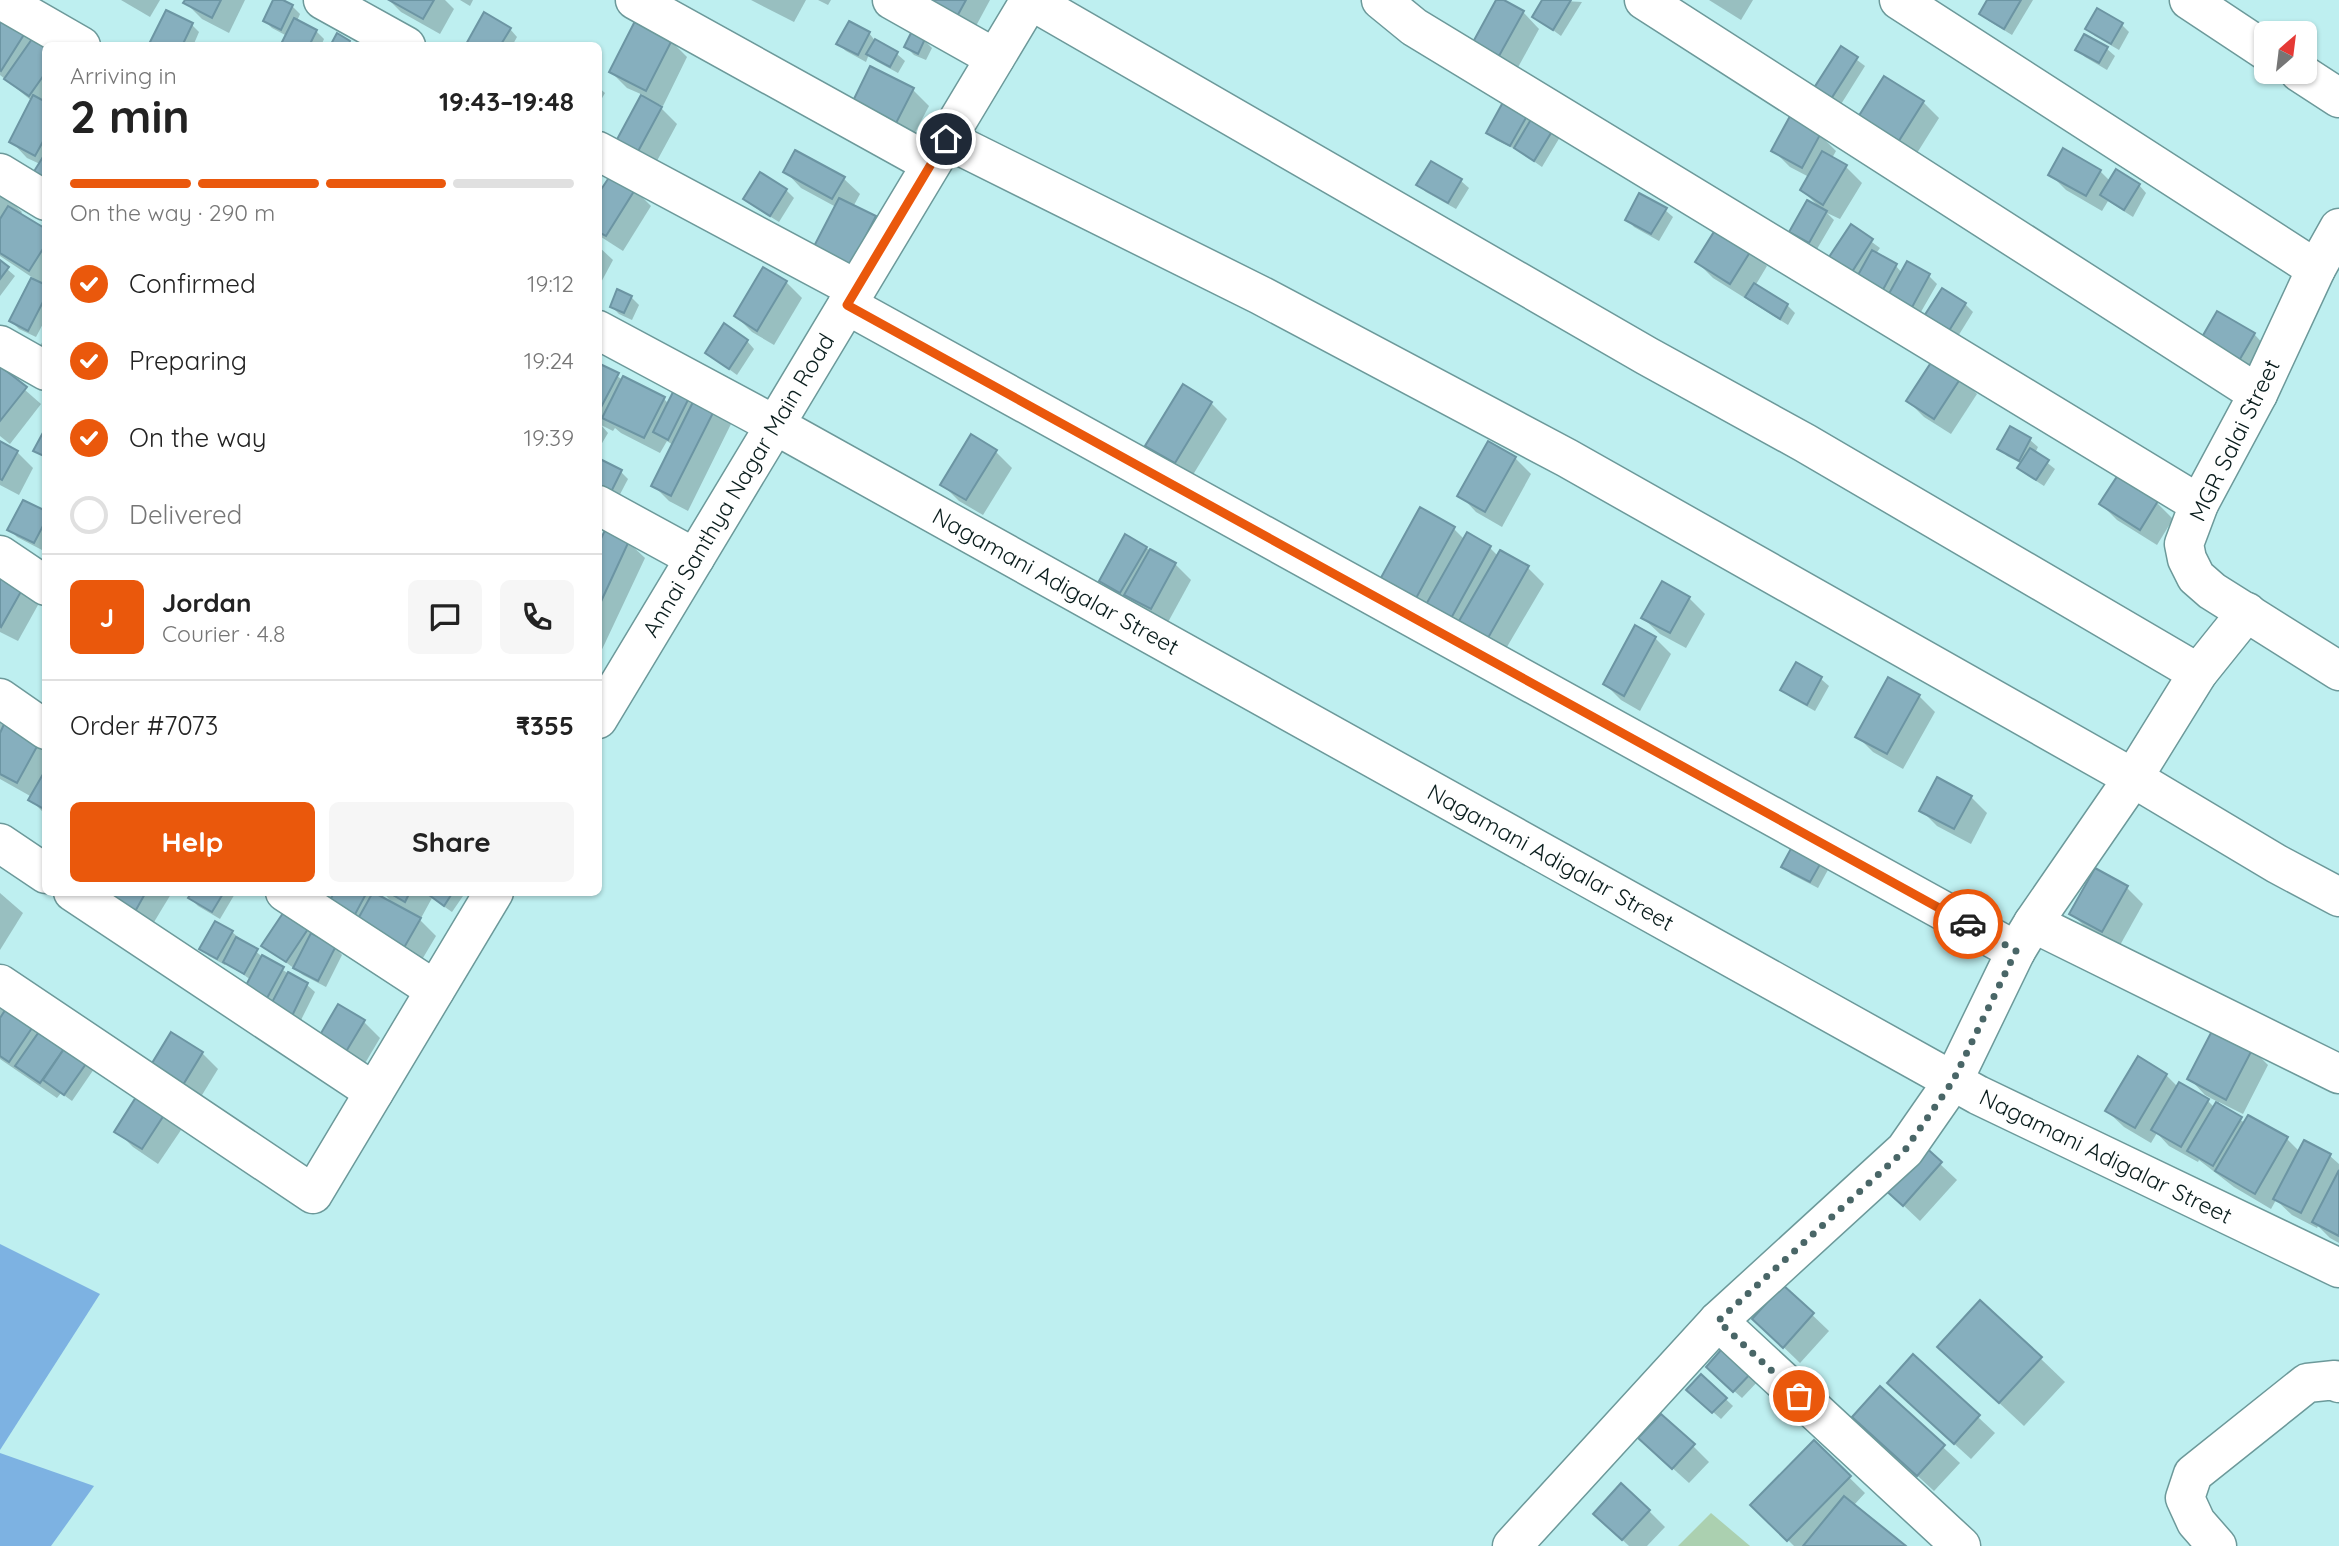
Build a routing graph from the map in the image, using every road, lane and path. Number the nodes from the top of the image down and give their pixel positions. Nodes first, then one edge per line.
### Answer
1 (1, 0) edge
2 (323, 0) edge
3 (635, 0) edge
4 (892, 0) edge
5 (1030, 0) edge
6 (1381, 0) edge
7 (1644, 0) edge
8 (1899, 0) edge
9 (2189, 0) edge
10 (74, 42) edge
11 (398, 42) edge
12 (2254, 43) edge
13 (995, 58) junction
14 (2317, 84) edge
15 (2339, 98) edge
16 (939, 151) junction
17 (602, 153) edge
18 (0, 173) edge
19 (42, 199) edge
20 (2339, 228) edge
21 (2316, 269) junction
22 (852, 297) junction
23 (602, 332) edge
24 (0, 345) edge
25 (42, 369) edge
26 (2258, 394) junction
27 (775, 425) junction
28 (2199, 504) junction
29 (602, 507) edge
30 (0, 555) edge
31 (695, 558) junction
32 (42, 583) edge
33 (2247, 612) junction
34 (2339, 671) edge
35 (2198, 673) junction
36 (604, 697) edge
37 (0, 698) edge
38 (42, 727) edge
39 (2133, 778) junction
40 (0, 844) edge
41 (42, 871) edge
42 (79, 896) edge
43 (291, 896) edge
44 (492, 896) edge
45 (2339, 897) edge
46 (2025, 937) junction
47 (0, 984) edge
48 (435, 990) junction
49 (2339, 1074) edge
50 (1953, 1081) junction
51 (374, 1092) junction
52 (2339, 1268) edge
53 (1718, 1321) junction
54 (2339, 1383) edge
55 (1513, 1546) edge
56 (1961, 1546) edge
57 (2217, 1546) edge

1 - 10 street
2 - 11 street
3 - 16 street
4 - 13 street
5 - 13 street, Annai Santhya Nagar Main Road
5 - 35 street
6 - 28 street
7 - 26 street
8 - 21 street
9 - 12 street
13 - 16 street, Annai Santhya Nagar Main Road
14 - 15 street
16 - 22 street, Annai Santhya Nagar Main Road
16 - 39 street
17 - 22 street
18 - 19 street
20 - 21 street, MGR Salai Street
21 - 26 street, MGR Salai Street
22 - 27 street, Annai Santhya Nagar Main Road
22 - 46 street
23 - 27 street, Nagamani Adigalar Street
24 - 25 street
26 - 28 street, MGR Salai Street
27 - 31 street, Annai Santhya Nagar Main Road
27 - 50 street, Nagamani Adigalar Street
28 - 33 street, MGR Salai Street
29 - 31 street
30 - 32 street
31 - 36 street, Annai Santhya Nagar Main Road
33 - 34 street, MGR Salai Street
33 - 35 street
35 - 39 street
37 - 38 street
39 - 45 street
39 - 46 street
40 - 41 street
42 - 51 street
43 - 48 street
44 - 48 street
46 - 49 street
46 - 50 street
47 - 51 street
48 - 51 street
50 - 52 street, Nagamani Adigalar Street
50 - 53 street
53 - 55 street
53 - 56 street
54 - 57 street

